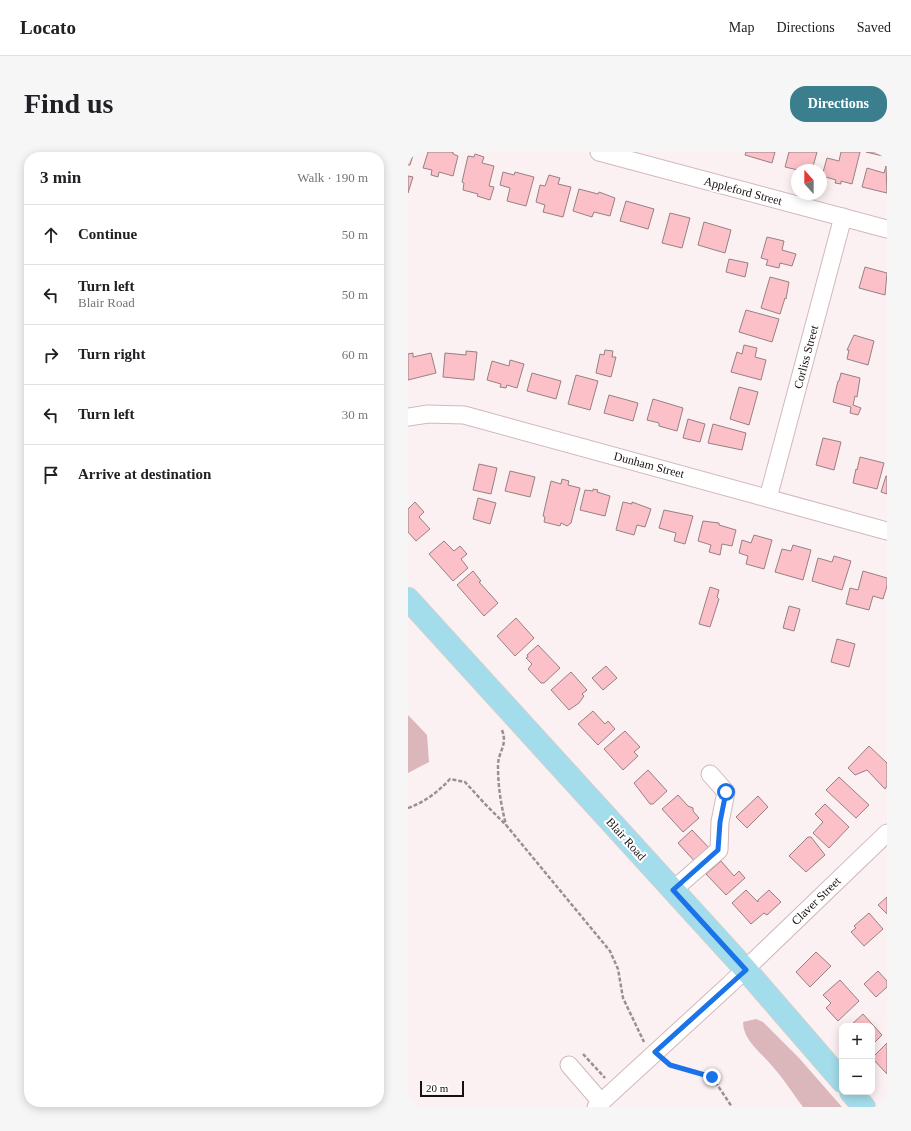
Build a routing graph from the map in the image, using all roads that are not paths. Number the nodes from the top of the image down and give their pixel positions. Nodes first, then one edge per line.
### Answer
1 (599, 152) edge
2 (843, 217) junction
3 (887, 228) edge
4 (408, 417) edge
5 (768, 498) junction
6 (887, 531) edge
7 (408, 599) edge
8 (710, 774) dead end
9 (887, 833) edge
10 (673, 890) junction
11 (746, 970) junction
12 (569, 1066) dead end
13 (839, 1078) edge
14 (854, 1095) edge
15 (599, 1104) edge
16 (864, 1107) edge

1 - 2 street, Appleford Street
2 - 3 street, Appleford Street
2 - 5 street, Corliss Street
4 - 5 street, Dunham Street
5 - 6 street, Dunham Street
7 - 10 main road, Blair Road
8 - 10 street
9 - 11 street, Claver Street
10 - 11 main road, Blair Road
11 - 13 main road, Blair Road
11 - 15 street, Claver Street
12 - 15 street
14 - 16 main road

